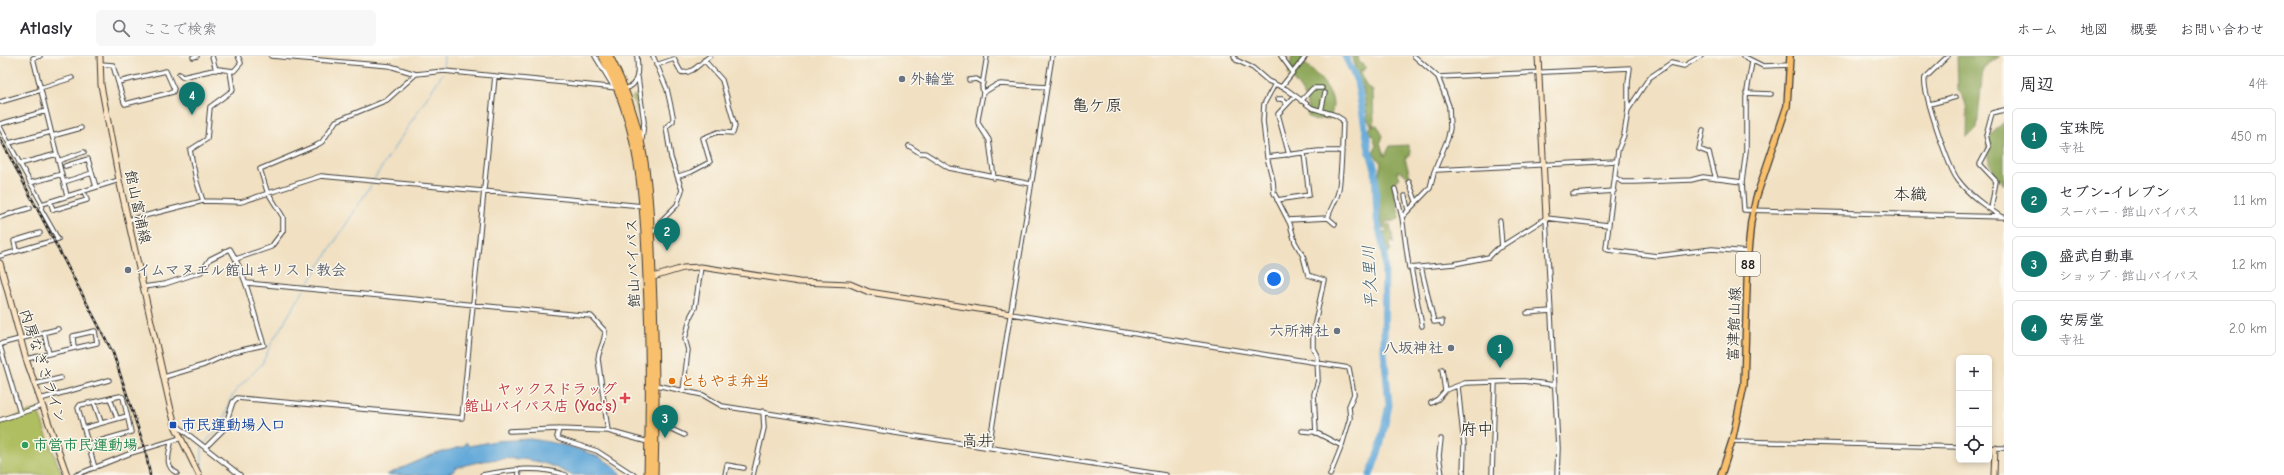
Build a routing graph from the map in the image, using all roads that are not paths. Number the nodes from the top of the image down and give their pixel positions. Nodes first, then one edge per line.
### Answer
1 (40, 56) edge
2 (100, 56) edge
3 (212, 56) edge
4 (238, 56) edge
5 (271, 56) edge
6 (595, 56) edge
7 (602, 56) edge
8 (609, 56) edge
9 (638, 56) edge
10 (653, 56) edge
11 (710, 56) edge
12 (987, 56) edge
13 (1052, 56) edge
14 (1234, 56) edge
15 (1281, 56) edge
16 (1306, 56) edge
17 (1414, 56) edge
18 (1538, 56) edge
19 (1701, 56) edge
20 (1742, 56) edge
21 (1790, 56) edge
22 (1948, 56) edge
23 (326, 58) edge
24 (704, 60) junction
25 (1752, 62) junction
26 (100, 64) junction
27 (656, 65) junction
28 (1790, 65) junction
29 (216, 70) junction
30 (1292, 71) junction
31 (230, 72) junction
32 (1539, 72) junction
33 (179, 74) dead end
34 (416, 74) junction
35 (495, 76) junction
36 (638, 77) junction
37 (1438, 77) junction
38 (72, 78) dead end
39 (969, 80) dead end
40 (118, 82) junction
41 (983, 83) junction
42 (1275, 84) junction
43 (1282, 86) junction
44 (1047, 87) junction
45 (1322, 88) dead end
46 (40, 89) junction
47 (619, 89) junction
48 (983, 93) junction
49 (1325, 93) dead end
50 (1746, 94) junction
51 (1771, 94) dead end
52 (1294, 96) junction
53 (1956, 97) dead end
54 (1278, 99) dead end
55 (1301, 101) junction
56 (0, 102) edge
57 (1287, 104) junction
58 (1930, 104) junction
59 (1628, 110) junction
60 (2004, 110) edge
61 (46, 111) junction
62 (1321, 111) junction
63 (0, 124) edge
64 (0, 127) edge
65 (81, 128) dead end
66 (1703, 130) dead end
67 (52, 134) junction
68 (8, 143) junction
69 (642, 144) junction
70 (909, 146) dead end
71 (1342, 151) junction
72 (84, 152) dead end
73 (1304, 153) junction
74 (57, 154) junction
75 (1288, 155) junction
76 (1267, 157) junction
77 (58, 161) junction
78 (1617, 161) junction
79 (19, 164) junction
80 (1543, 165) junction
81 (65, 166) dead end
82 (1436, 170) junction
83 (92, 173) junction
84 (62, 174) junction
85 (679, 176) junction
86 (994, 178) junction
87 (1616, 178) junction
88 (1716, 179) junction
89 (119, 180) junction
90 (64, 182) junction
91 (1409, 182) dead end
92 (1742, 182) junction
93 (30, 183) junction
94 (1031, 184) junction
95 (96, 187) junction
96 (1395, 189) dead end
97 (84, 191) junction
98 (485, 191) junction
99 (1614, 191) junction
100 (269, 193) junction
101 (1573, 194) dead end
102 (67, 196) junction
103 (1405, 196) dead end
104 (1277, 200) junction
105 (50, 201) junction
106 (203, 201) junction
107 (1416, 201) junction
108 (42, 204) junction
109 (644, 206) junction
110 (30, 208) dead end
111 (1991, 209) junction
112 (1408, 210) junction
113 (1753, 211) junction
114 (2003, 216) edge
115 (0, 217) edge
116 (1402, 217) junction
117 (1328, 218) junction
118 (1546, 218) junction
119 (128, 220) junction
120 (1288, 220) junction
121 (1500, 221) dead end
122 (1335, 224) dead end
123 (1608, 225) junction
124 (651, 232) junction
125 (40, 233) dead end
126 (1502, 247) junction
127 (16, 251) junction
128 (1748, 252) junction
129 (0, 256) edge
130 (236, 259) junction
131 (0, 263) edge
132 (701, 267) junction
133 (1421, 267) junction
134 (1411, 268) junction
135 (650, 278) junction
136 (247, 284) junction
137 (143, 287) junction
138 (473, 304) junction
139 (1551, 312) junction
140 (1527, 313) dead end
141 (1010, 314) junction
142 (1442, 324) dead end
143 (1422, 326) dead end
144 (58, 329) dead end
145 (44, 332) junction
146 (20, 338) junction
147 (0, 345) edge
148 (74, 348) junction
149 (49, 354) junction
150 (26, 359) junction
151 (1318, 364) junction
152 (1442, 368) dead end
153 (164, 377) junction
154 (61, 378) dead end
155 (108, 380) dead end
156 (1495, 382) junction
157 (34, 384) junction
158 (656, 385) junction
159 (1554, 385) junction
160 (1458, 387) junction
161 (683, 391) junction
162 (1445, 391) junction
163 (110, 398) junction
164 (40, 399) junction
165 (94, 402) junction
166 (1432, 402) dead end
167 (42, 406) junction
168 (763, 411) junction
169 (20, 412) junction
170 (127, 416) junction
171 (117, 418) junction
172 (0, 420) edge
173 (101, 422) junction
174 (174, 423) junction
175 (655, 426) junction
176 (84, 428) junction
177 (559, 429) junction
178 (509, 431) dead end
179 (608, 431) junction
180 (1302, 431) dead end
181 (1316, 433) junction
182 (684, 435) dead end
183 (181, 438) junction
184 (1441, 439) dead end
185 (1732, 441) junction
186 (649, 442) junction
187 (171, 443) junction
188 (89, 444) junction
189 (1342, 446) junction
190 (205, 447) junction
191 (989, 447) junction
192 (1956, 447) edge
193 (1995, 448) joint
194 (2004, 448) edge
195 (95, 468) junction
196 (744, 468) dead end
197 (517, 469) junction
198 (177, 473) dead end
199 (554, 473) edge
200 (496, 474) edge
201 (67, 475) edge
202 (76, 475) edge
203 (199, 475) edge
204 (240, 475) edge
205 (482, 475) edge
206 (519, 475) edge
207 (566, 475) edge
208 (634, 475) edge
209 (648, 475) edge
210 (654, 475) edge
211 (725, 475) edge
212 (753, 475) edge
213 (1165, 475) edge
214 (1330, 475) edge
215 (1442, 475) edge
216 (1463, 475) edge
217 (1492, 475) edge
218 (1557, 475) edge
219 (1721, 475) edge
220 (1994, 475) edge

1 - 46 street
2 - 26 street, 館山富浦線
3 - 29 street
4 - 31 street
5 - 23 street
6 - 47 street
7 - 47 highway, 館山バイパス
8 - 47 highway, 館山バイパス
9 - 36 street
10 - 27 street
11 - 24 street
12 - 41 street
13 - 44 street
14 - 42 street
15 - 30 street
16 - 30 street
17 - 37 street
18 - 32 street
19 - 59 street
20 - 25 street
21 - 28 main road, 富津館山線 / 88
22 - 58 street
23 - 34 street
24 - 27 street
24 - 85 street
25 - 28 street
25 - 50 street
26 - 40 street
26 - 89 street, 館山富浦線
27 - 85 street
28 - 113 main road, 富津館山線 / 88
29 - 31 street
29 - 33 street
30 - 43 street
31 - 106 street
32 - 37 street
32 - 59 street
32 - 80 street
34 - 35 street
34 - 100 street
35 - 47 street
35 - 98 street
36 - 47 street
36 - 69 street
37 - 82 street
38 - 46 street
39 - 41 street
40 - 40 street
41 - 48 street
42 - 43 street
42 - 76 street
43 - 52 street
44 - 48 street
44 - 94 street
45 - 55 street
46 - 56 street
46 - 61 street
47 - 69 highway, 館山バイパス
47 - 109 highway, 館山バイパス
48 - 86 street
49 - 62 street
50 - 51 street
50 - 92 street
52 - 55 street
52 - 57 street
53 - 58 street
54 - 57 street
55 - 62 street
57 - 75 street
58 - 111 street
59 - 78 street
60 - 111 street
61 - 63 street
61 - 67 street
62 - 71 street
64 - 68 street
65 - 67 street
66 - 88 street
67 - 68 street
67 - 74 street
68 - 79 street
69 - 124 highway, 館山バイパス
70 - 86 street
71 - 73 street
71 - 117 street
72 - 77 street
73 - 75 street
73 - 104 street
74 - 77 street
74 - 79 street
75 - 76 street
76 - 104 street
77 - 84 street
78 - 80 street
78 - 87 street
79 - 93 street
80 - 82 street
80 - 118 street
81 - 83 street
82 - 107 street
83 - 90 street
83 - 95 street
84 - 90 street
84 - 93 street
85 - 124 street
86 - 94 street
87 - 88 street
87 - 99 street
88 - 92 street
89 - 95 street
89 - 119 street, 館山富浦線
90 - 102 street
91 - 107 street
92 - 113 street
93 - 108 street
94 - 141 street
95 - 97 street
96 - 116 street
97 - 102 street
97 - 105 street
98 - 100 street
98 - 109 street
98 - 138 street
99 - 101 street
99 - 123 street
100 - 106 street
100 - 130 street
102 - 105 street
103 - 112 street
104 - 120 street
105 - 108 street
106 - 119 street
107 - 112 street
108 - 127 street
109 - 135 highway, 館山バイパス
110 - 115 street
111 - 114 street
112 - 116 street
113 - 114 street
113 - 128 main road, 富津館山線 / 88
116 - 134 street
117 - 120 street
117 - 122 street
118 - 123 street
118 - 126 street
118 - 139 street
119 - 137 street, 館山富浦線
120 - 151 street
121 - 126 street
123 - 128 street
124 - 135 highway, 館山バイパス
125 - 127 street
126 - 133 street
127 - 129 street
128 - 185 main road, 富津館山線 / 88
130 - 136 street
130 - 137 street
131 - 146 street, 内房なぎさライン
132 - 135 street
132 - 141 street
132 - 161 street
133 - 134 street
133 - 142 street
134 - 143 street
135 - 158 highway, 館山バイパス
135 - 186 highway, 館山バイパス
136 - 138 street
136 - 153 street
137 - 153 street, 館山富浦線
138 - 179 street
138 - 190 street
139 - 140 street
139 - 159 street
141 - 151 street
141 - 191 street
144 - 145 street
145 - 146 street
145 - 149 street
146 - 147 street
146 - 150 street, 内房なぎさライン
147 - 169 street
148 - 148 street
148 - 149 street
149 - 150 street
150 - 157 street, 内房なぎさライン
151 - 181 street
151 - 189 street
152 - 162 street
153 - 174 street, 館山富浦線
154 - 157 street
155 - 164 street
156 - 159 street
156 - 160 street
156 - 217 street
157 - 164 street, 内房なぎさライン
158 - 161 street
158 - 175 highway, 館山バイパス
159 - 218 street
160 - 162 street
160 - 216 street
161 - 168 street
162 - 166 street
163 - 165 street
163 - 170 street
163 - 171 street
164 - 167 street, 内房なぎさライン
165 - 173 street
165 - 176 street
167 - 169 street
167 - 201 street, 内房なぎさライン
168 - 191 street
168 - 212 street
169 - 172 street
170 - 171 street
170 - 188 street
171 - 173 street
173 - 176 street
174 - 183 street, 館山富浦線
174 - 190 street
175 - 182 street
175 - 210 highway, 館山バイパス
176 - 188 street
177 - 178 street
177 - 179 street
177 - 208 street
179 - 186 street
180 - 181 street
181 - 189 street
183 - 187 street
183 - 203 street, 館山富浦線
184 - 215 street
185 - 192 street
185 - 219 main road, 富津館山線 / 88
186 - 209 highway, 館山バイパス
187 - 195 street
187 - 198 street
188 - 195 street
189 - 214 street
190 - 204 street
191 - 213 street
193 - 194 street
193 - 220 street
195 - 202 street
196 - 211 street
197 - 199 street
197 - 200 street
197 - 206 street
199 - 207 street
200 - 205 street

